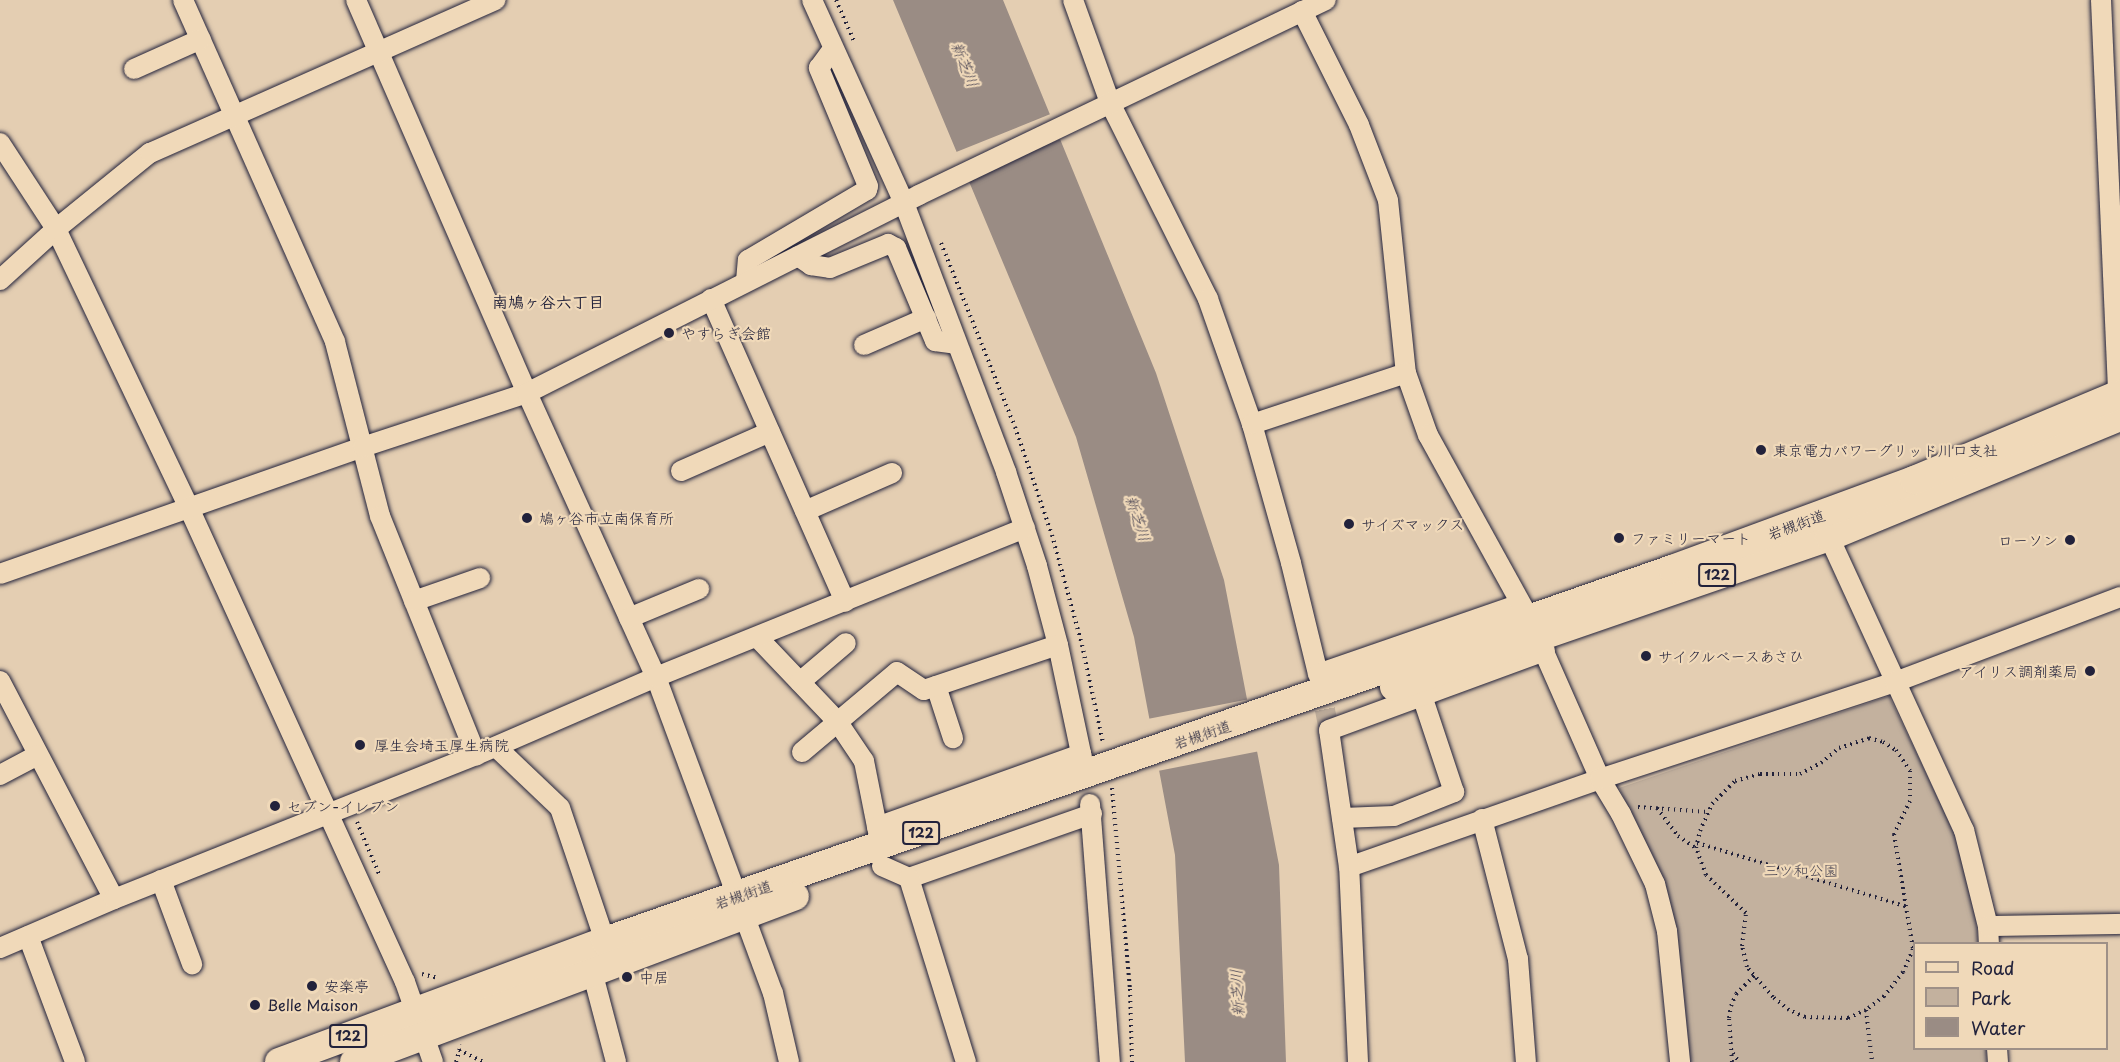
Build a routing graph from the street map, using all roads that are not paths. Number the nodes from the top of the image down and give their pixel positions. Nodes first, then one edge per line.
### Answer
1 (183, 0) edge
2 (356, 0) edge
3 (496, 0) edge
4 (812, 0) edge
5 (1073, 0) edge
6 (1326, 0) edge
7 (2104, 1) edge
8 (1302, 11) junction
9 (201, 39) junction
10 (833, 49) junction
11 (379, 53) junction
12 (134, 69) dead end
13 (1105, 106) junction
14 (234, 116) junction
15 (0, 143) edge
16 (912, 199) junction
17 (56, 228) junction
18 (798, 256) junction
19 (0, 280) edge
20 (746, 281) junction
21 (711, 299) junction
22 (926, 318) junction
23 (956, 344) junction
24 (864, 345) dead end
25 (1406, 373) junction
26 (527, 393) junction
27 (2119, 402) edge
28 (1252, 424) junction
29 (770, 432) junction
30 (363, 447) junction
31 (681, 471) dead end
32 (892, 473) dead end
33 (189, 508) junction
34 (805, 511) junction
35 (1025, 528) junction
36 (1829, 537) junction
37 (0, 574) edge
38 (480, 578) dead end
39 (699, 589) dead end
40 (2120, 597) edge
41 (414, 601) junction
42 (845, 602) junction
43 (629, 618) junction
44 (1533, 627) junction
45 (757, 637) junction
46 (846, 643) dead end
47 (1058, 645) junction
48 (656, 677) junction
49 (0, 681) edge
50 (800, 682) junction
51 (1895, 682) junction
52 (936, 686) junction
53 (1422, 696) junction
54 (837, 721) junction
55 (953, 738) dead end
56 (496, 747) junction
57 (802, 752) dead end
58 (38, 755) junction
59 (477, 755) junction
60 (1096, 767) junction
61 (0, 775) edge
62 (1600, 779) junction
63 (329, 813) junction
64 (1342, 818) junction
65 (1482, 819) junction
66 (880, 847) junction
67 (1349, 867) junction
68 (909, 878) junction
69 (161, 880) junction
70 (114, 899) junction
71 (739, 905) junction
72 (2120, 924) edge
73 (1988, 935) edge
74 (28, 936) junction
75 (605, 941) junction
76 (0, 948) edge
77 (192, 964) dead end
78 (592, 971) junction
79 (425, 1036) edge
80 (75, 1062) edge
81 (279, 1062) edge
82 (354, 1062) edge
83 (616, 1062) edge
84 (789, 1062) edge
85 (966, 1062) edge
86 (1110, 1062) edge
87 (1358, 1062) edge
88 (1526, 1062) edge
89 (1680, 1062) edge

1 - 9 street
2 - 11 street
3 - 11 street
4 - 10 street
5 - 13 street
6 - 8 street
7 - 27 street
8 - 13 street
8 - 25 street
9 - 12 street
9 - 14 street
10 - 16 street
10 - 20 street
11 - 14 street
11 - 26 street
13 - 16 street
13 - 28 street
14 - 17 street
14 - 30 street
15 - 17 street
16 - 18 street
16 - 23 street
17 - 19 street
17 - 33 street
18 - 20 street
18 - 22 street
20 - 21 street
21 - 26 street
21 - 29 street
22 - 23 street
22 - 24 street
23 - 35 street
25 - 28 street
25 - 44 street
26 - 30 street
26 - 43 street
27 - 36 highway, 岩槻街道 / 122
27 - 44 highway, 岩槻街道 / 122
28 - 44 street
29 - 31 street
29 - 34 street
30 - 33 street
30 - 41 street
32 - 34 street
33 - 37 street
33 - 63 street
34 - 42 street
35 - 42 street
35 - 47 street
36 - 44 highway, 岩槻街道 / 122
36 - 51 street
38 - 41 street
39 - 43 street
40 - 51 street
41 - 59 street
42 - 45 street
43 - 48 street
44 - 53 street
44 - 60 highway, 岩槻街道 / 122
44 - 62 street
45 - 48 street
45 - 50 street
46 - 50 street
47 - 52 street
47 - 60 street
48 - 56 street
48 - 71 street
49 - 58 street
50 - 54 street
51 - 62 street
51 - 73 street
52 - 54 street
52 - 55 street
53 - 64 street
53 - 64 street
54 - 57 street
54 - 66 street
56 - 59 street
56 - 75 street
58 - 61 street
58 - 70 street
59 - 63 street
60 - 66 highway, 岩槻街道 / 122
60 - 66 street
62 - 65 street
62 - 89 street
63 - 69 street
63 - 79 street
64 - 67 street
65 - 67 street
65 - 88 street
66 - 68 street
66 - 71 highway, 岩槻街道 / 122
67 - 87 street
68 - 85 street
68 - 86 street
69 - 70 street
69 - 77 street
70 - 74 street
71 - 75 highway, 岩槻街道 / 122
71 - 78 highway, 岩槻街道 / 122
71 - 84 street
72 - 73 street
74 - 76 street
74 - 80 street
75 - 79 highway, 岩槻街道 / 122
78 - 79 highway, 岩槻街道 / 122
78 - 83 street
79 - 81 highway, 岩槻街道 / 122
79 - 82 highway, 岩槻街道 / 122

